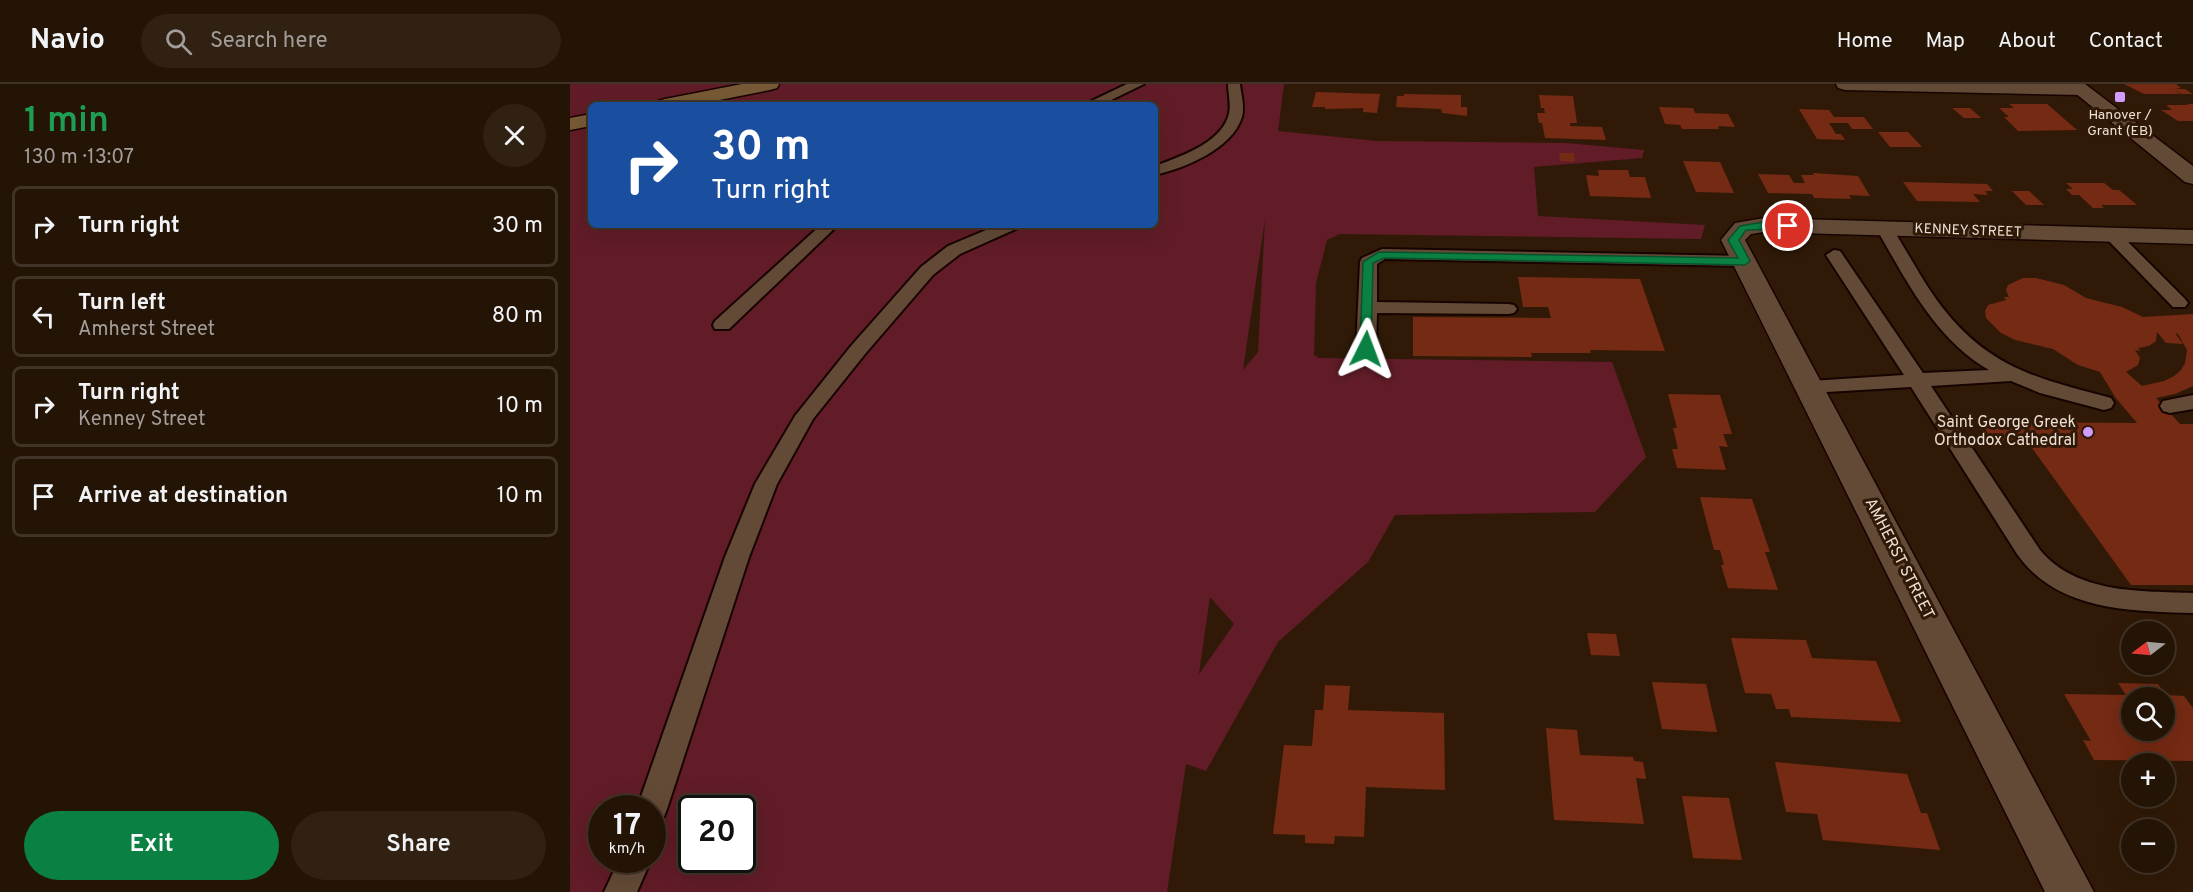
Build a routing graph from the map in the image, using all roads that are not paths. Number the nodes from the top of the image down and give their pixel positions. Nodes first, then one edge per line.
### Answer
1 (770, 84) edge
2 (1138, 84) edge
3 (1234, 84) edge
4 (1845, 84) edge
5 (2076, 87) edge
6 (680, 102) edge
7 (1097, 102) edge
8 (588, 121) edge
9 (570, 124) edge
10 (1158, 170) edge
11 (2193, 177) edge
12 (827, 228) edge
13 (1005, 228) edge
14 (1884, 228) junction
15 (2112, 235) junction
16 (2193, 237) edge
17 (1744, 245) junction
18 (1834, 255) dead end
19 (2179, 303) dead end
20 (1368, 307) junction
21 (1508, 309) dead end
22 (722, 325) dead end
23 (1366, 349) dead end
24 (2016, 375) junction
25 (1917, 380) junction
26 (1810, 387) junction
27 (2193, 402) edge
28 (2104, 403) dead end
29 (2170, 406) dead end
30 (2193, 603) edge
31 (657, 795) edge
32 (629, 873) edge
33 (620, 892) edge
34 (2070, 892) edge

1 - 6 main road
2 - 7 lane
3 - 10 lane
4 - 5 street
5 - 11 street
8 - 9 main road
12 - 22 lane
13 - 31 lane
14 - 15 street, KENNEY STREET
14 - 17 street, KENNEY STREET
14 - 24 lane
15 - 16 street, KENNEY STREET
15 - 19 lane
17 - 20 lane
17 - 26 street, AMHERST STREET
18 - 25 lane
20 - 21 lane
20 - 23 lane
24 - 25 lane
24 - 28 lane
25 - 26 lane
25 - 30 lane
26 - 34 street, AMHERST STREET
27 - 29 lane
32 - 33 lane

